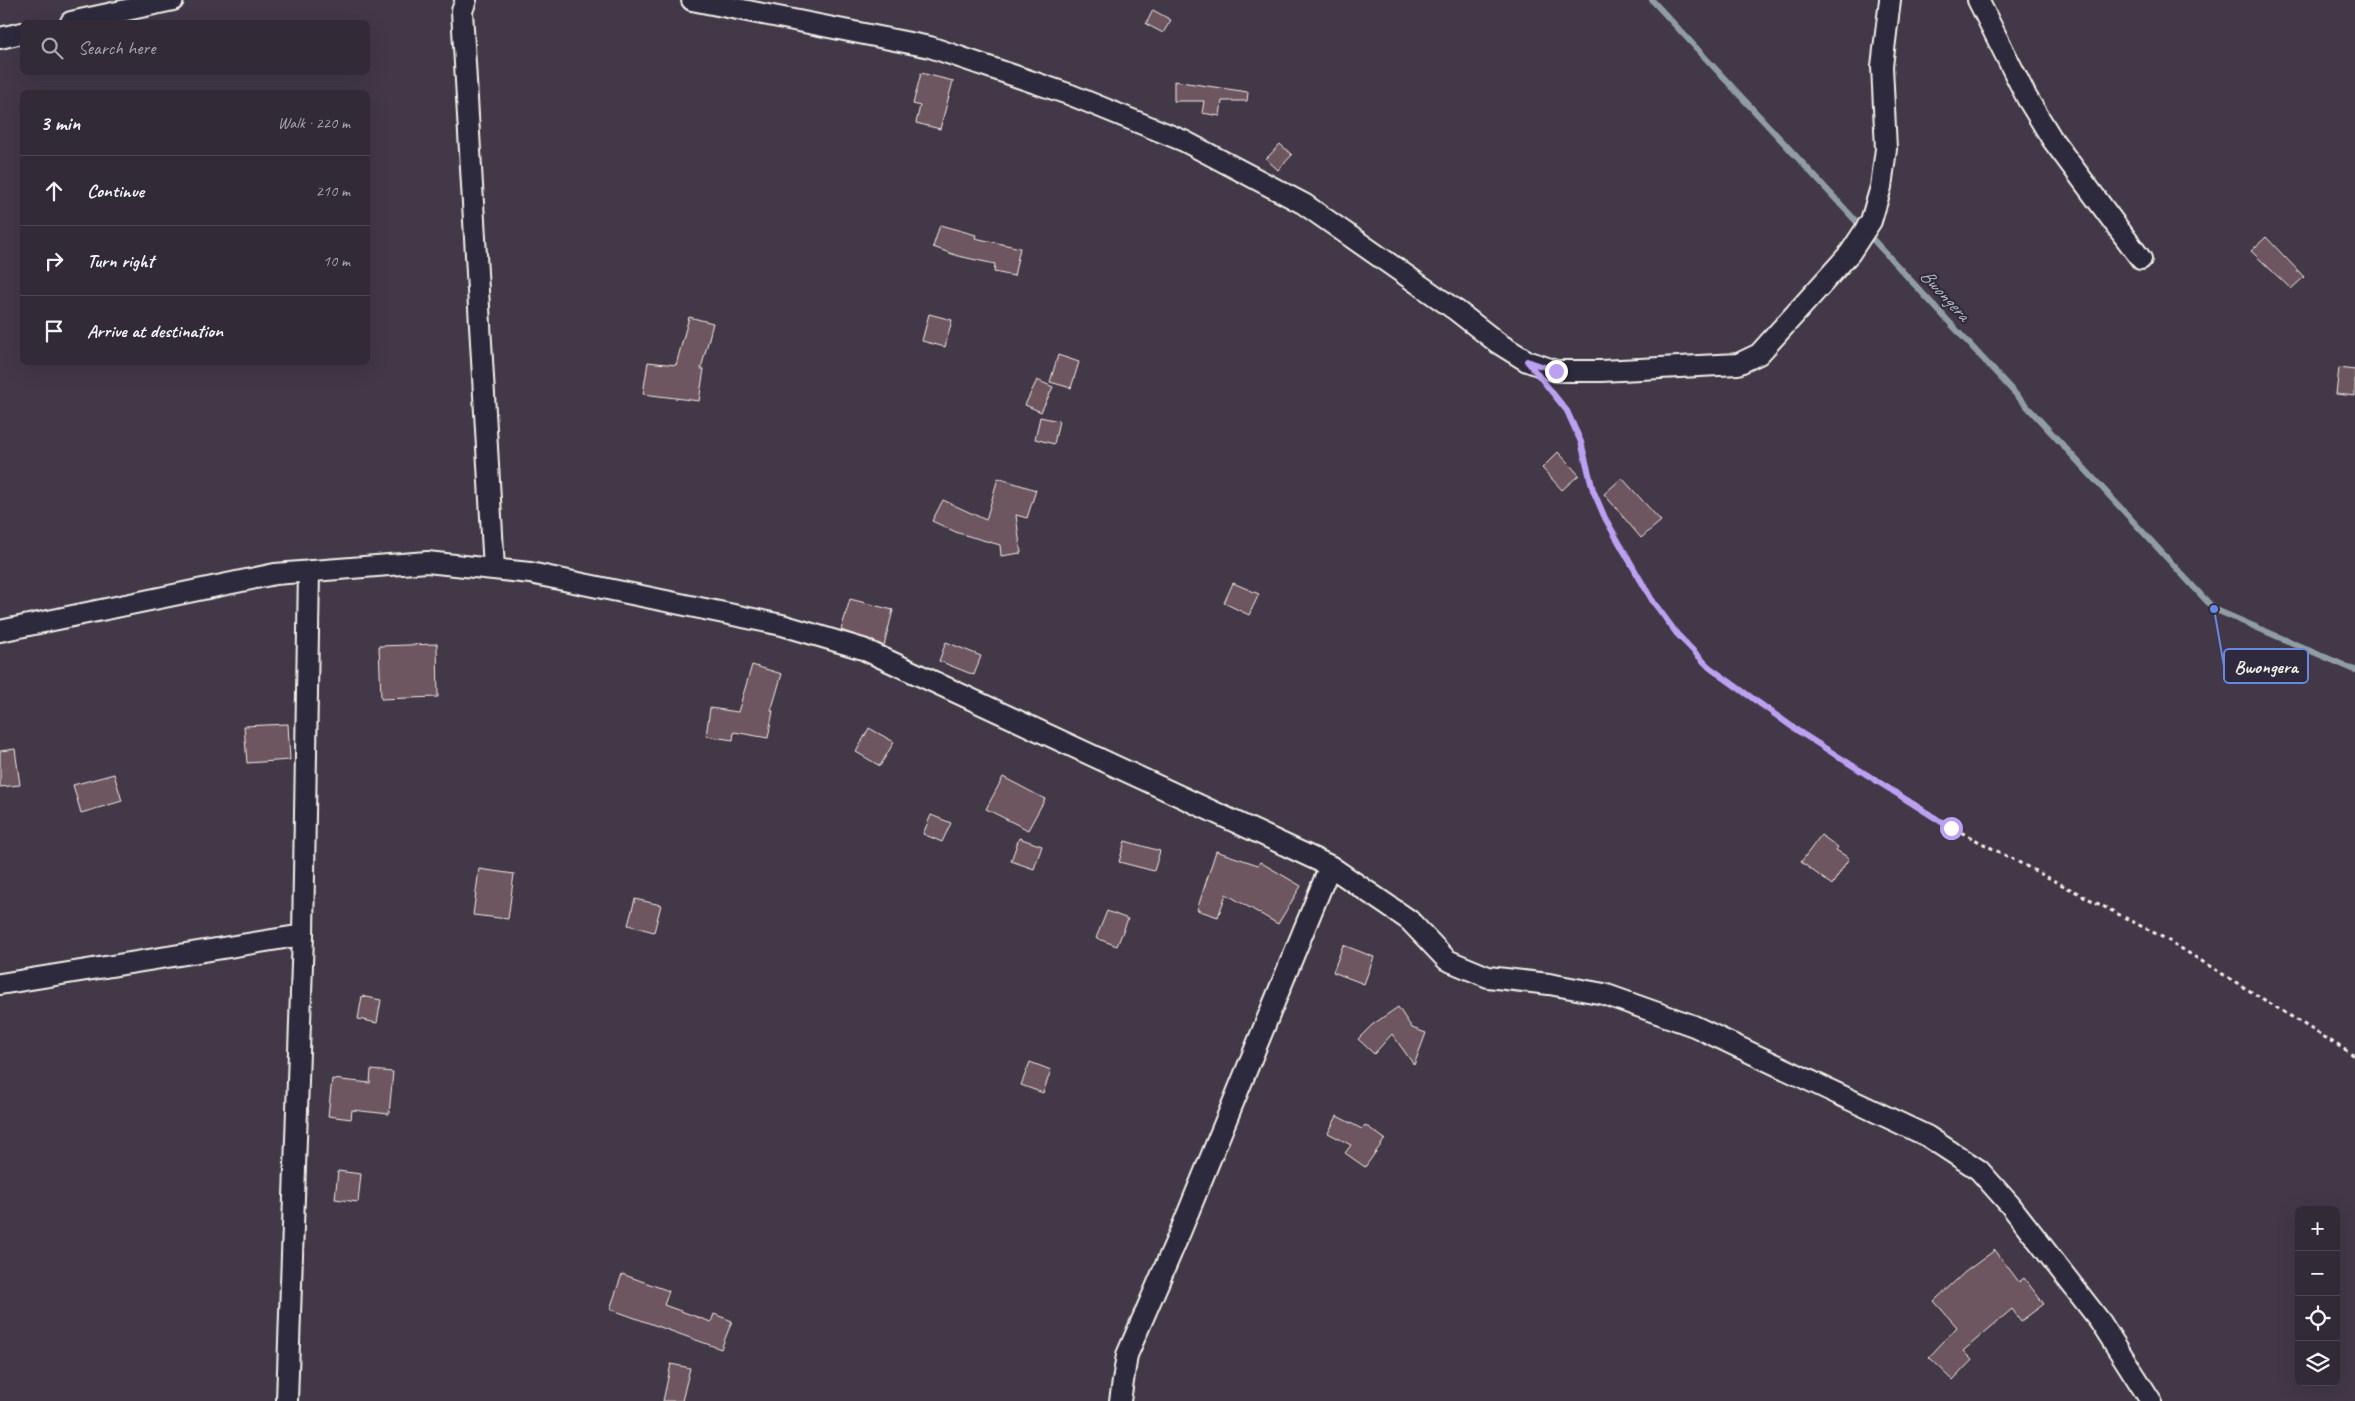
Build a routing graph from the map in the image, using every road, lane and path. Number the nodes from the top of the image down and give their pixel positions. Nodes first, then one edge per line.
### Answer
1 (173, 0) edge
2 (466, 0) edge
3 (692, 0) edge
4 (1890, 0) edge
5 (1978, 0) edge
6 (80, 20) edge
7 (20, 33) edge
8 (0, 38) edge
9 (2140, 259) dead end
10 (1550, 390) dead end
11 (494, 569) junction
12 (309, 571) junction
13 (0, 631) edge
14 (1330, 866) junction
15 (303, 935) junction
16 (0, 984) edge
17 (2355, 1056) edge
18 (287, 1401) edge
19 (1120, 1401) edge
20 (2152, 1401) edge

1 - 6 street
2 - 11 street
3 - 4 street
5 - 9 street
7 - 8 street
10 - 17 path
11 - 12 street
11 - 14 street
12 - 13 street
12 - 15 street
14 - 19 street
14 - 20 street
15 - 16 street
15 - 18 street

